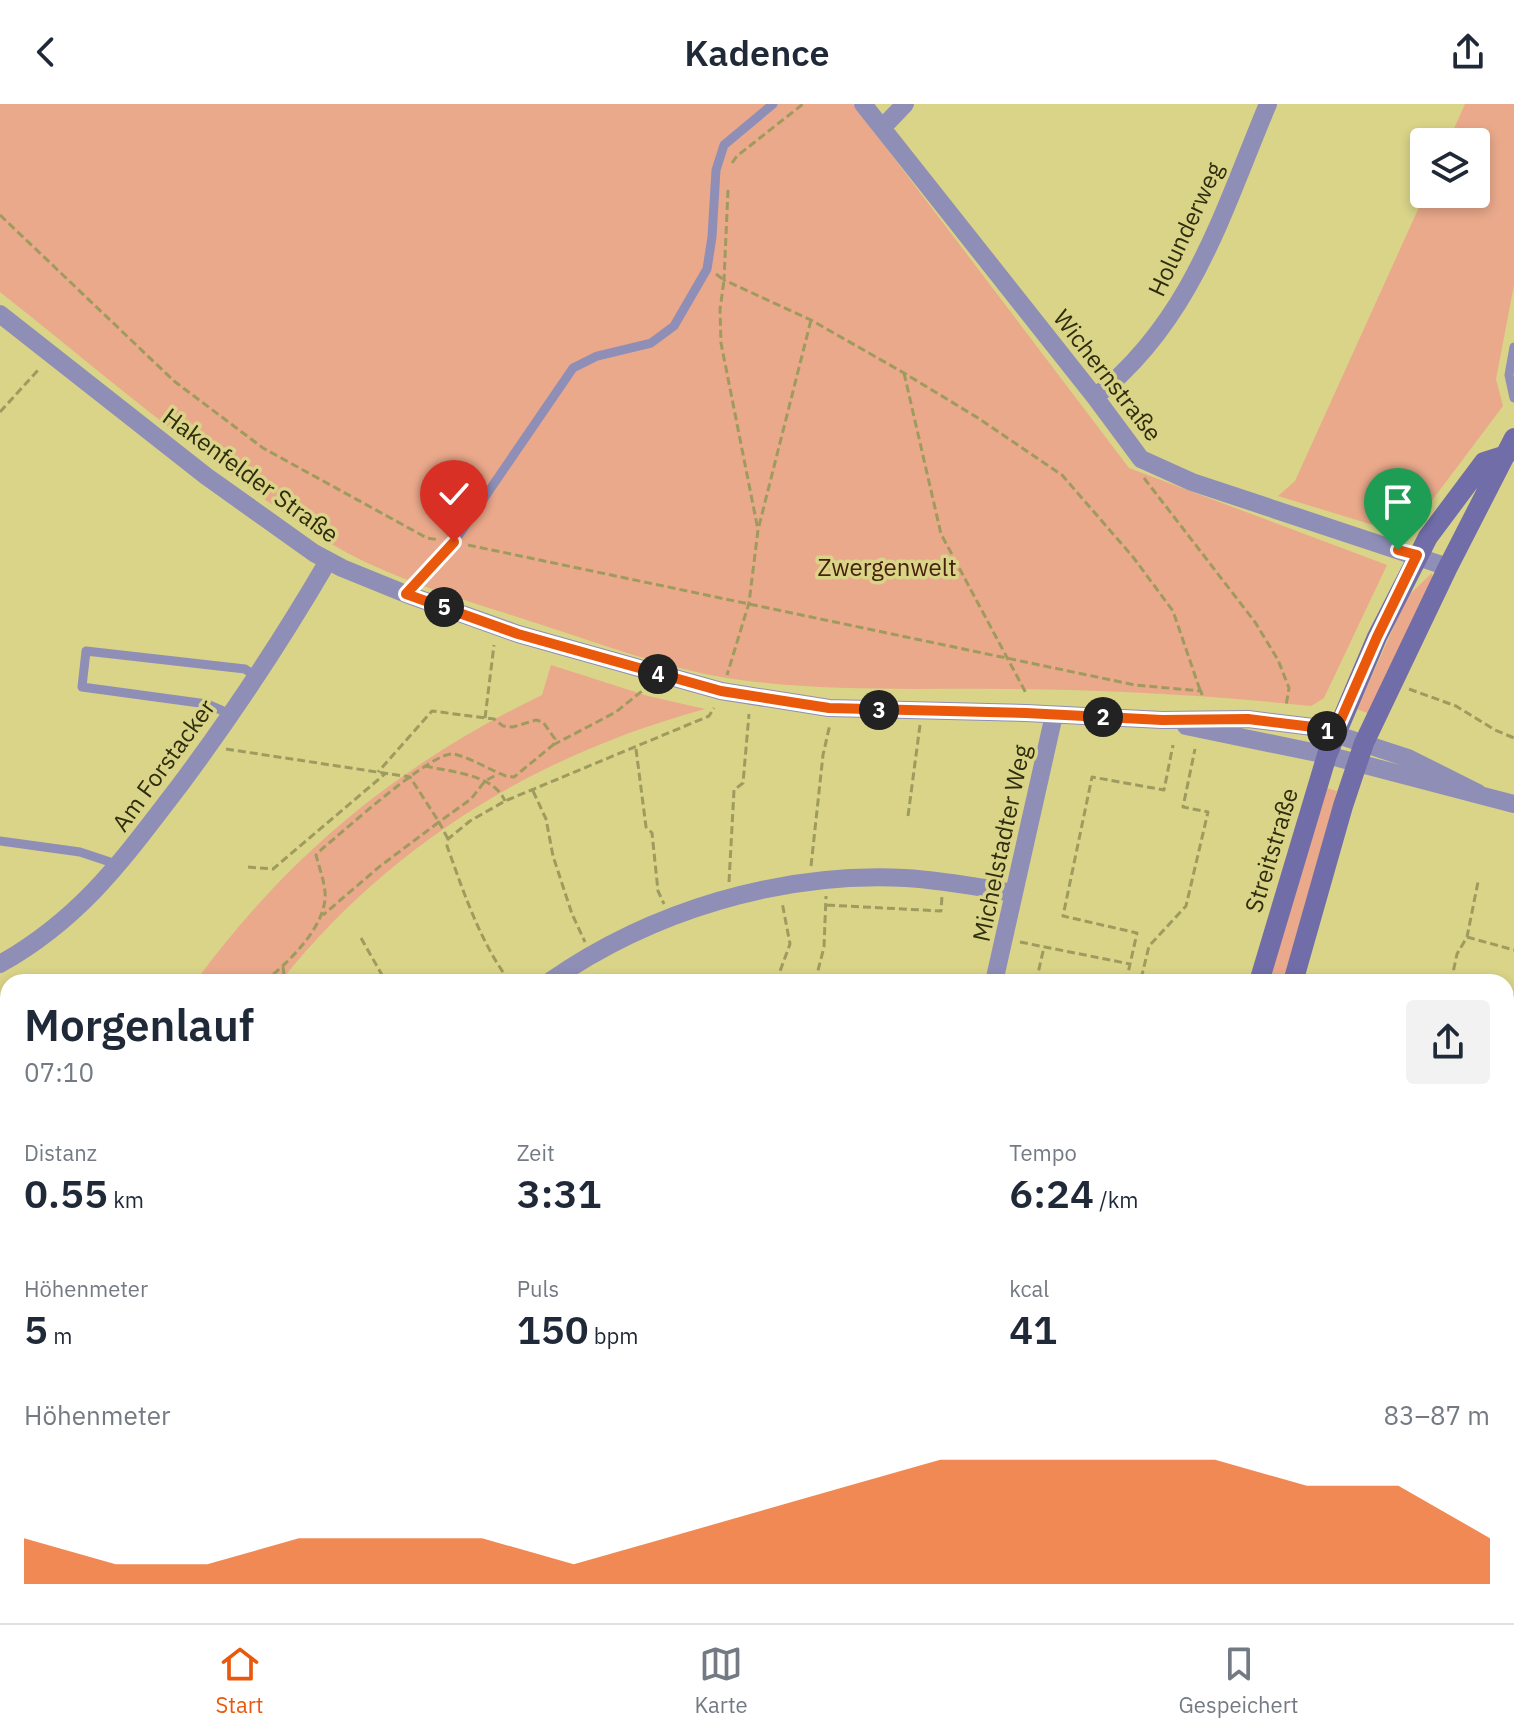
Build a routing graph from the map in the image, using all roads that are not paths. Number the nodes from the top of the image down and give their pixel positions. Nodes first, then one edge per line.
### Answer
1 (773, 104) edge
2 (863, 104) edge
3 (905, 104) edge
4 (1268, 104) edge
5 (882, 128) junction
6 (0, 314) edge
7 (1514, 347) edge
8 (1095, 397) junction
9 (1514, 398) edge
10 (1510, 446) edge
11 (1417, 555) junction
12 (328, 561) junction
13 (1448, 567) junction
14 (406, 594) junction
15 (255, 676) junction
16 (230, 714) junction
17 (1054, 715) junction
18 (1162, 720) junction
19 (1335, 733) junction
20 (1364, 743) junction
21 (1327, 755) junction
22 (1357, 763) junction
23 (1478, 793) junction
24 (1514, 804) edge
25 (0, 841) edge
26 (119, 865) junction
27 (1014, 893) junction
28 (0, 964) edge
29 (561, 974) edge
30 (996, 974) edge
31 (1261, 974) edge
32 (1295, 974) edge

1 - 14 lane
2 - 5 street, Wichernstraße
3 - 5 street
4 - 8 street, Holunderweg
5 - 8 street, Wichernstraße
6 - 12 street, Hakenfelder Straße
7 - 9 lane
8 - 11 street, Wichernstraße
10 - 11 main road, Streitstraße
10 - 13 main road
11 - 13 street, Wichernstraße
11 - 19 main road, Streitstraße
12 - 14 street, Hakenfelder Straße
12 - 15 street, Am Forstacker
13 - 20 main road
14 - 17 street, Hakenfelder Straße
15 - 16 street, Am Forstacker
15 - 16 lane
16 - 26 street, Am Forstacker
17 - 18 street, Hakenfelder Straße
17 - 27 street, Michelstadter Weg
18 - 19 street, Hakenfelder Straße
18 - 21 street, Hakenfelder Straße
19 - 20 street, Hakenfelder Straße
19 - 21 main road, Streitstraße
20 - 22 main road
20 - 23 street, Hakenfelder Straße
21 - 22 street, Hakenfelder Straße
21 - 31 main road, Streitstraße
22 - 23 street, Hakenfelder Straße
22 - 32 main road
23 - 24 street
25 - 26 lane
26 - 28 street, Am Forstacker
27 - 29 street
27 - 30 street, Michelstadter Weg

